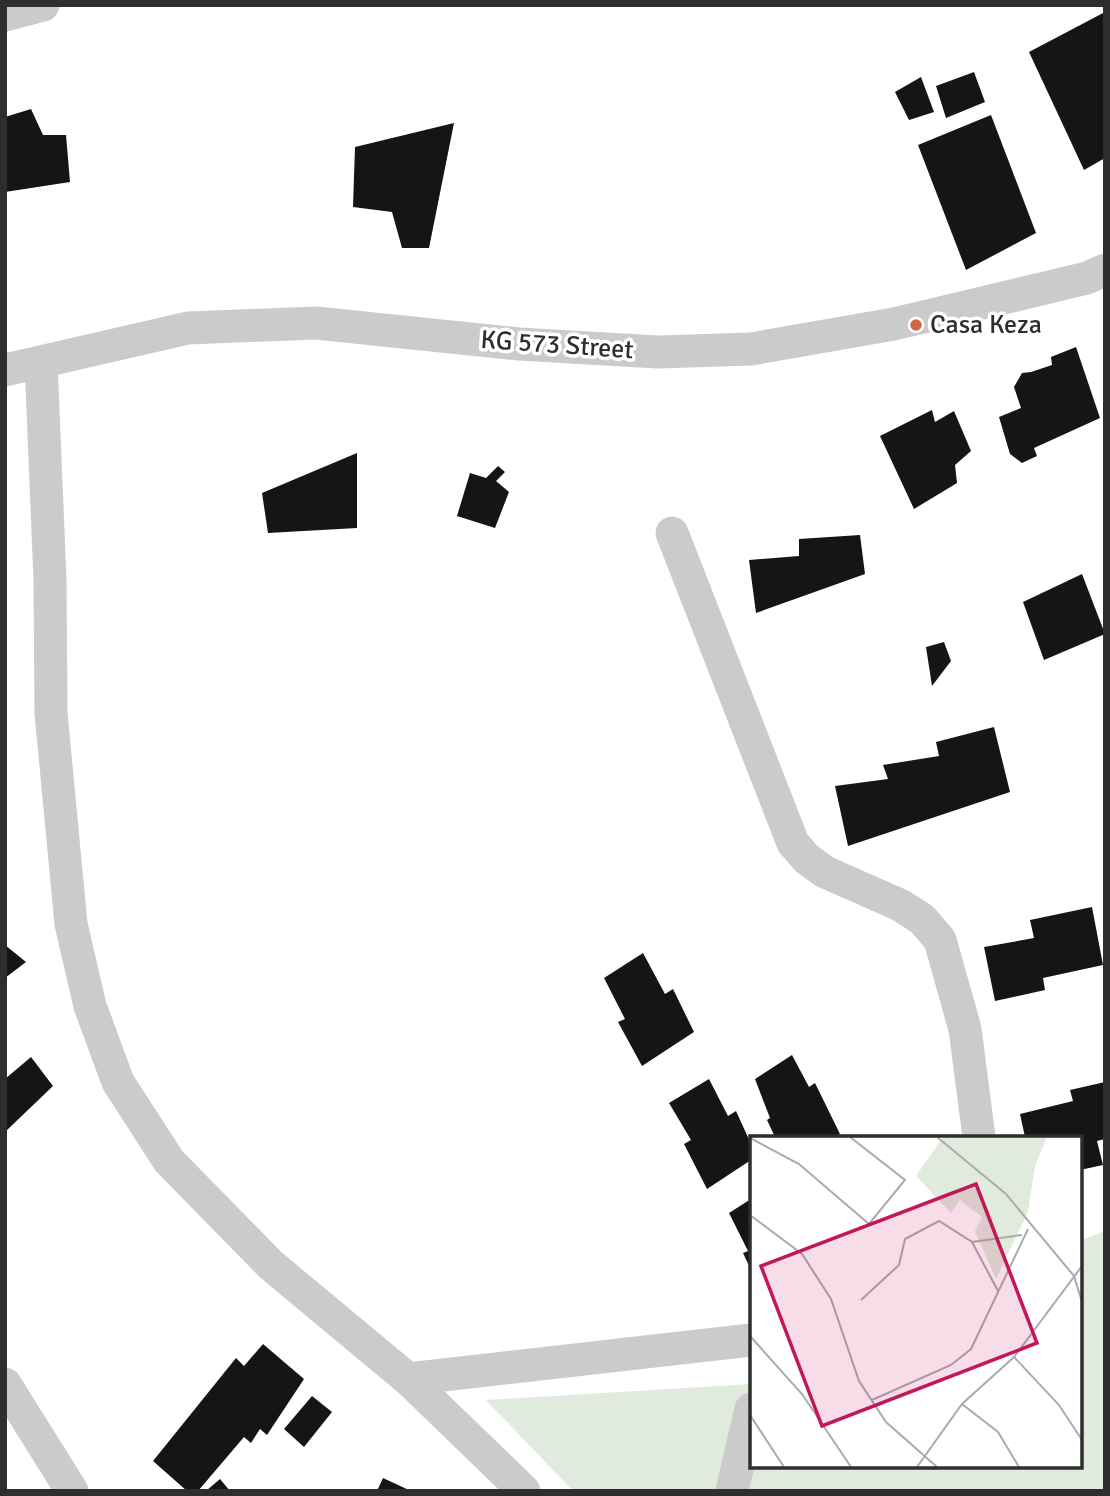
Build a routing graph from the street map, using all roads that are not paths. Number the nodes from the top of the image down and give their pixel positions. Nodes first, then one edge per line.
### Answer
1 (43, 5) edge
2 (5, 15) edge
3 (1105, 270) edge
4 (41, 362) junction
5 (5, 370) edge
6 (672, 533) dead end
7 (979, 1136) edge
8 (750, 1339) edge
9 (408, 1379) junction
10 (5, 1384) edge
11 (750, 1413) edge
12 (72, 1491) edge
13 (524, 1491) edge
14 (732, 1491) edge

1 - 2 street
3 - 4 street, KG 573 Street
4 - 5 street, KG 573 Street
4 - 9 street
6 - 7 street
8 - 9 street
9 - 13 street
10 - 12 street
11 - 14 street

